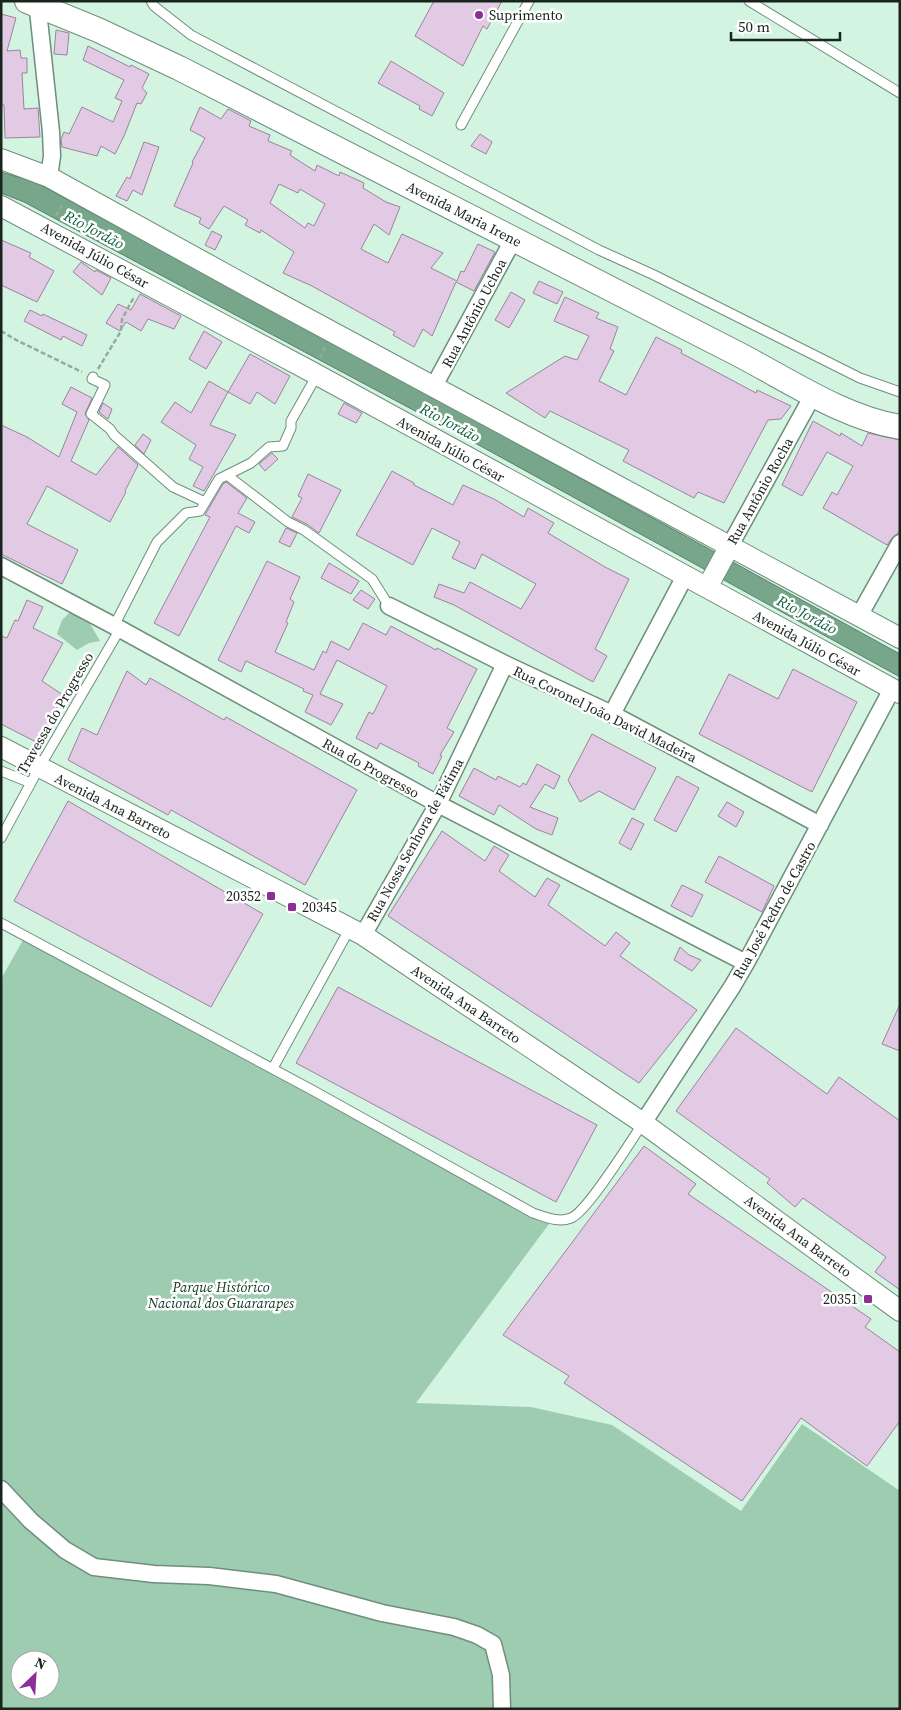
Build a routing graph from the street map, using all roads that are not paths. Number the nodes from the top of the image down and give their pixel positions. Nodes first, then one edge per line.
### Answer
1 (151, 1) edge
2 (529, 1) edge
3 (749, 1) edge
4 (34, 2) edge
5 (900, 93) edge
6 (462, 125) dead end
7 (1, 159) edge
8 (49, 177) junction
9 (1, 206) edge
10 (514, 240) junction
11 (316, 370) junction
12 (93, 377) road end
13 (434, 386) junction
14 (900, 392) edge
15 (813, 395) junction
16 (900, 427) edge
17 (227, 475) junction
18 (205, 502) junction
19 (900, 543) edge
20 (728, 548) junction
21 (1, 566) edge
22 (685, 576) junction
23 (708, 586) junction
24 (389, 606) joint
25 (859, 616) junction
26 (117, 627) junction
27 (900, 638) edge
28 (505, 664) junction
29 (896, 691) edge
30 (612, 714) junction
31 (1, 748) edge
32 (1, 771) edge
33 (35, 776) junction
34 (438, 804) junction
35 (820, 825) junction
36 (1, 838) edge
37 (1, 923) edge
38 (357, 931) junction
39 (746, 963) junction
40 (273, 1068) junction
41 (643, 1123) junction
42 (900, 1311) edge
43 (1, 1489) edge
44 (502, 1709) edge

1 - 14 lane
2 - 6 lane
3 - 5 lane
4 - 8 street
4 - 10 main road, Avenida Maria Irene
7 - 8 street
8 - 13 street
9 - 11 street, Avenida Júlio César
10 - 13 street, Rua Antônio Uchoa
10 - 15 main road, Avenida Maria Irene
11 - 17 lane
11 - 22 street, Avenida Júlio César
12 - 18 lane
13 - 20 street
15 - 16 main road, Avenida Maria Irene
15 - 20 street, Rua Antônio Rocha
17 - 18 lane
17 - 24 lane
18 - 26 lane, Travessa do Progresso
19 - 25 street
20 - 23 street, Rua Antônio Rocha
20 - 25 street
21 - 26 street, Rua do Progresso
22 - 23 street, Avenida Júlio César
22 - 30 street
23 - 29 street, Avenida Júlio César
24 - 28 street, Rua Coronel João David Madeira
25 - 27 street
26 - 33 lane, Travessa do Progresso
26 - 34 street, Rua do Progresso
28 - 30 street, Rua Coronel João David Madeira
28 - 34 street, Rua Nossa Senhora de Fátima
29 - 35 street, Rua José Pedro de Castro
30 - 35 street, Rua Coronel João David Madeira
31 - 33 street, Avenida Ana Barreto
32 - 33 lane
33 - 36 lane, Travessa do Progresso
33 - 38 street, Avenida Ana Barreto
34 - 38 street, Rua Nossa Senhora de Fátima
34 - 39 street, Rua do Progresso
35 - 39 street, Rua José Pedro de Castro
37 - 40 lane
38 - 40 lane
38 - 41 street, Avenida Ana Barreto
39 - 41 street, Rua José Pedro de Castro
40 - 41 lane
41 - 42 street, Avenida Ana Barreto
43 - 44 street

